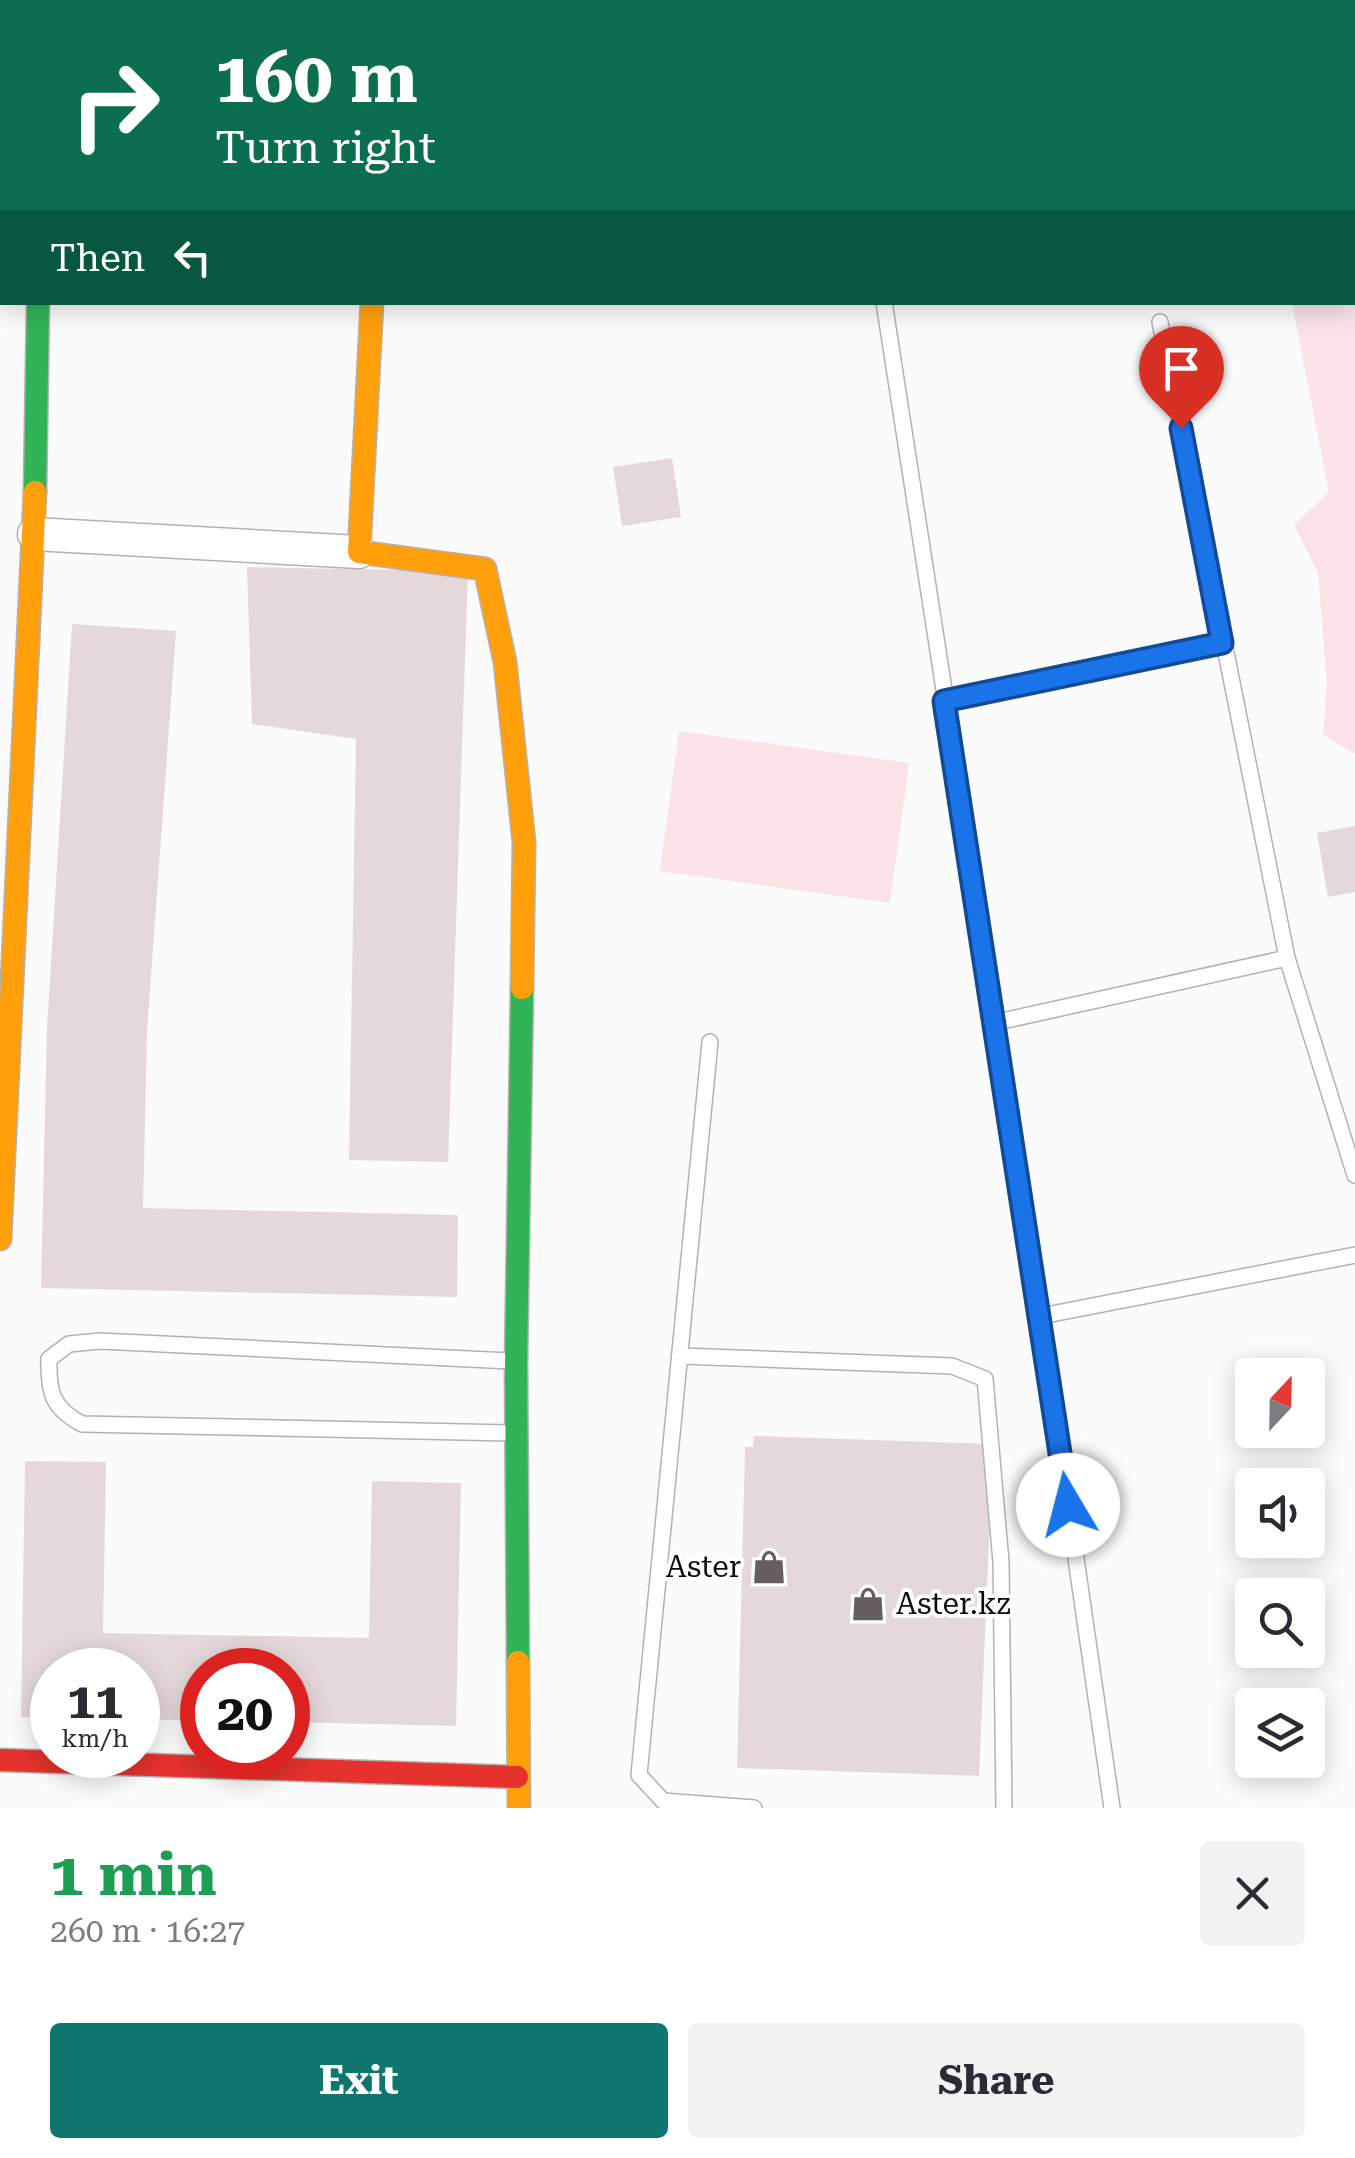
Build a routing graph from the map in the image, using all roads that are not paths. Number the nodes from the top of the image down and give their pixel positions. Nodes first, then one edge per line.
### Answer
1 (38, 305) edge
2 (372, 305) edge
3 (884, 305) edge
4 (1160, 322) dead end
5 (34, 534) junction
6 (359, 552) junction
7 (1222, 643) junction
8 (944, 701) junction
9 (1287, 958) junction
10 (993, 1023) junction
11 (710, 1042) dead end
12 (1355, 1175) edge
13 (0, 1238) edge
14 (1355, 1255) edge
15 (1041, 1316) junction
16 (680, 1356) junction
17 (516, 1362) junction
18 (516, 1433) junction
19 (0, 1760) edge
20 (517, 1777) junction
21 (519, 1808) edge
22 (754, 1808) edge
23 (1004, 1808) edge
24 (1112, 1808) edge

1 - 5 street
2 - 6 street
3 - 8 lane
4 - 7 lane
5 - 6 street
5 - 13 street
6 - 17 street
7 - 8 lane
7 - 9 lane
8 - 10 lane
9 - 10 lane
9 - 12 lane
10 - 15 lane
11 - 16 lane
14 - 15 lane
15 - 24 lane
16 - 22 lane
16 - 23 lane
17 - 18 street
17 - 18 lane
18 - 20 street
19 - 20 street
20 - 21 street

